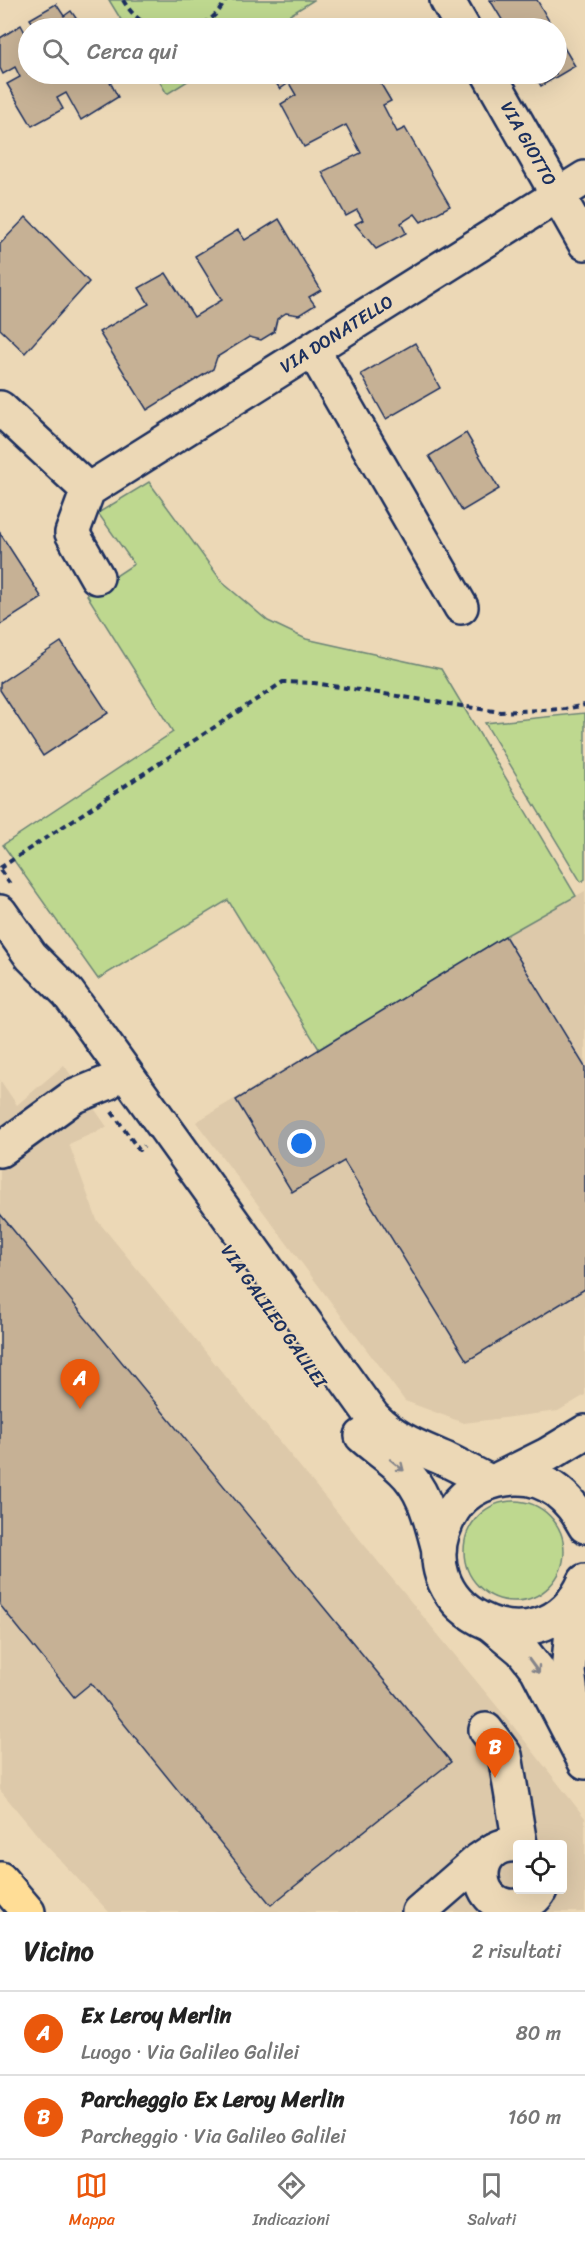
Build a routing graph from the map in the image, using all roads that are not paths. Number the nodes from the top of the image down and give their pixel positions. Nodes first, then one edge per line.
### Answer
1 (447, 0) edge
2 (457, 18) edge
3 (495, 84) edge
4 (585, 178) edge
5 (558, 196) junction
6 (585, 243) edge
7 (313, 350) junction
8 (0, 408) edge
9 (88, 490) junction
10 (97, 577) dead end
11 (461, 607) dead end
12 (0, 912) edge
13 (31, 956) junction
14 (107, 1083) junction
15 (0, 1150) edge
16 (585, 1432) edge
17 (496, 1480) junction
18 (585, 1526) edge
19 (439, 1550) junction
20 (580, 1590) edge
21 (492, 1625) junction
22 (486, 1730) dead end
23 (582, 1755) edge
24 (511, 1846) edge
25 (0, 1879) edge
26 (451, 1884) junction
27 (517, 1901) edge
28 (28, 1912) edge
29 (419, 1912) edge

1 - 2 street
3 - 5 street, VIA GIOTTO
4 - 5 street, VIA DONATELLO
5 - 6 street, VIA GIOTTO
5 - 7 street, VIA DONATELLO
7 - 9 street, VIA DONATELLO
7 - 11 street
8 - 9 street
9 - 10 street
12 - 13 street, VIA GALILEO GALILEI
13 - 14 street, VIA GALILEO GALILEI
13 - 17 street, VIA GALILEO GALILEI
14 - 15 street
14 -> 19 street, VIA GALILEO GALILEI
16 - 17 street
17 - 18 street
17 - 19 street
19 - 21 street, VIA GALILEO GALILEI
20 - 21 street
20 - 23 street
21 -> 23 street
22 - 24 street
24 - 26 street
24 - 27 street
25 - 28 highway
26 - 27 street
26 - 29 street

